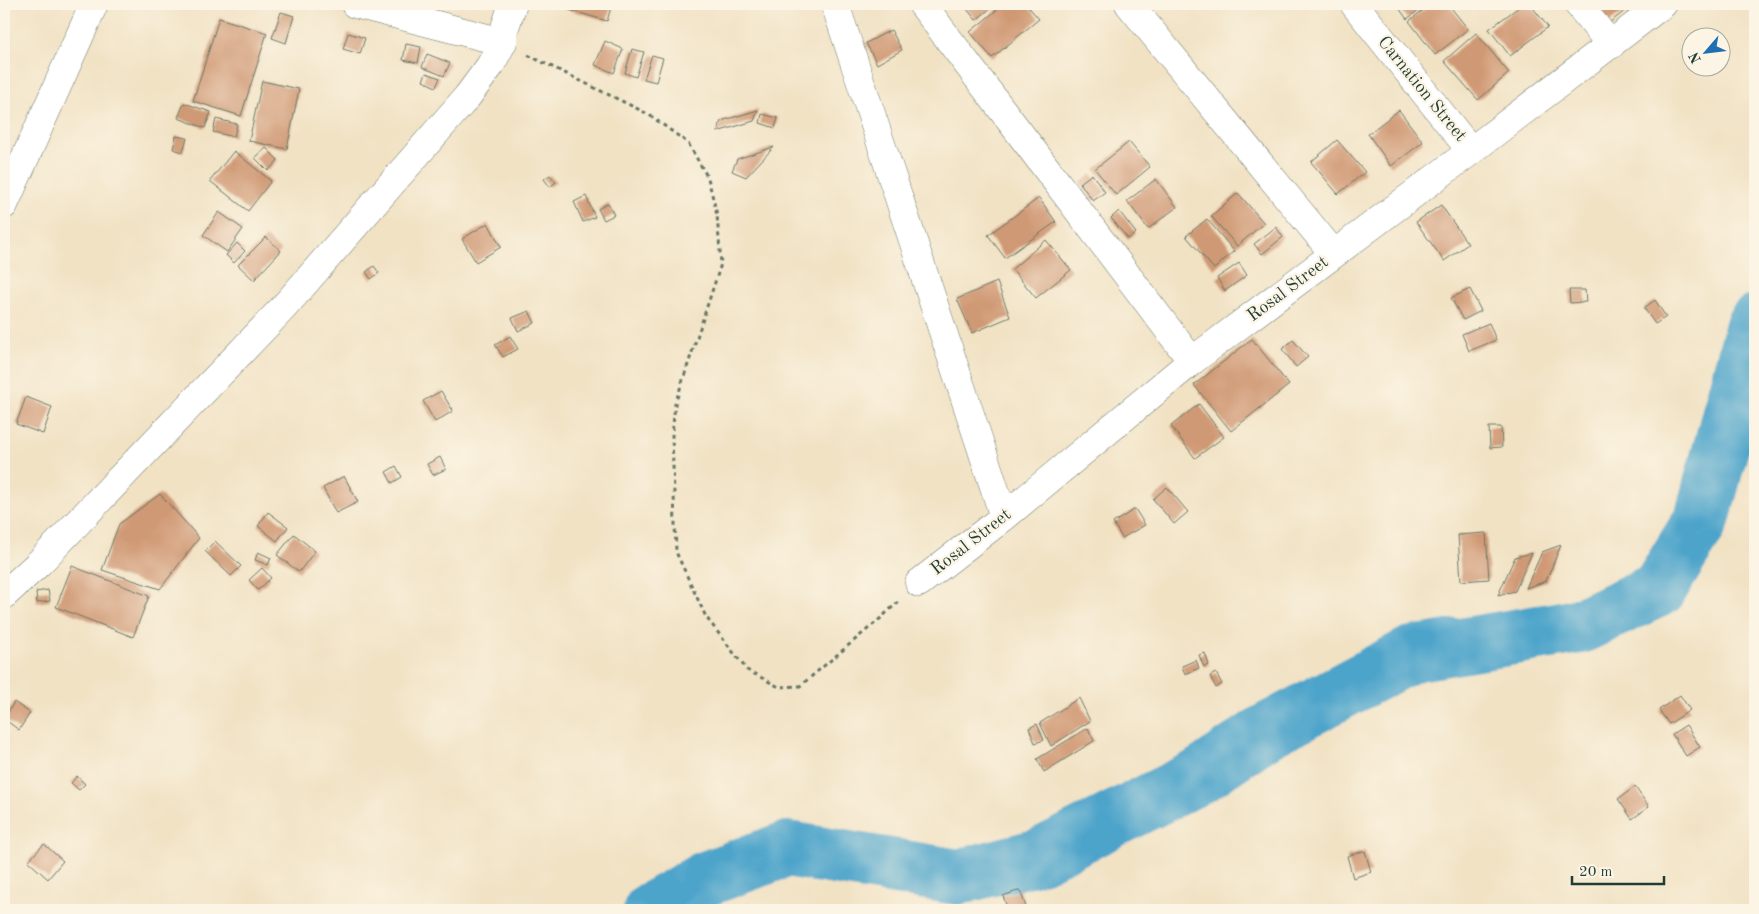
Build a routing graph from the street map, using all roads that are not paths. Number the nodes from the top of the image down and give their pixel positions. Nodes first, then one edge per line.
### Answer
1 (94, 4) edge
2 (355, 4) edge
3 (514, 4) edge
4 (835, 4) edge
5 (922, 4) edge
6 (1129, 4) edge
7 (1354, 4) edge
8 (1578, 4) edge
9 (1663, 4) edge
10 (503, 42) junction
11 (1611, 45) junction
12 (1471, 151) junction
13 (4, 205) edge
14 (1334, 254) junction
15 (1192, 361) junction
16 (1004, 517) junction
17 (919, 583) road end
18 (4, 595) edge

1 - 13 street
2 - 10 street
3 - 10 street
4 - 16 street
5 - 15 street
6 - 14 street
7 - 12 street, Carnation Street
8 - 11 street
9 - 11 street, Rosal Street
10 - 18 street
11 - 12 street, Rosal Street
12 - 14 street, Rosal Street
14 - 15 street, Rosal Street
15 - 16 street, Rosal Street
16 - 17 street, Rosal Street

